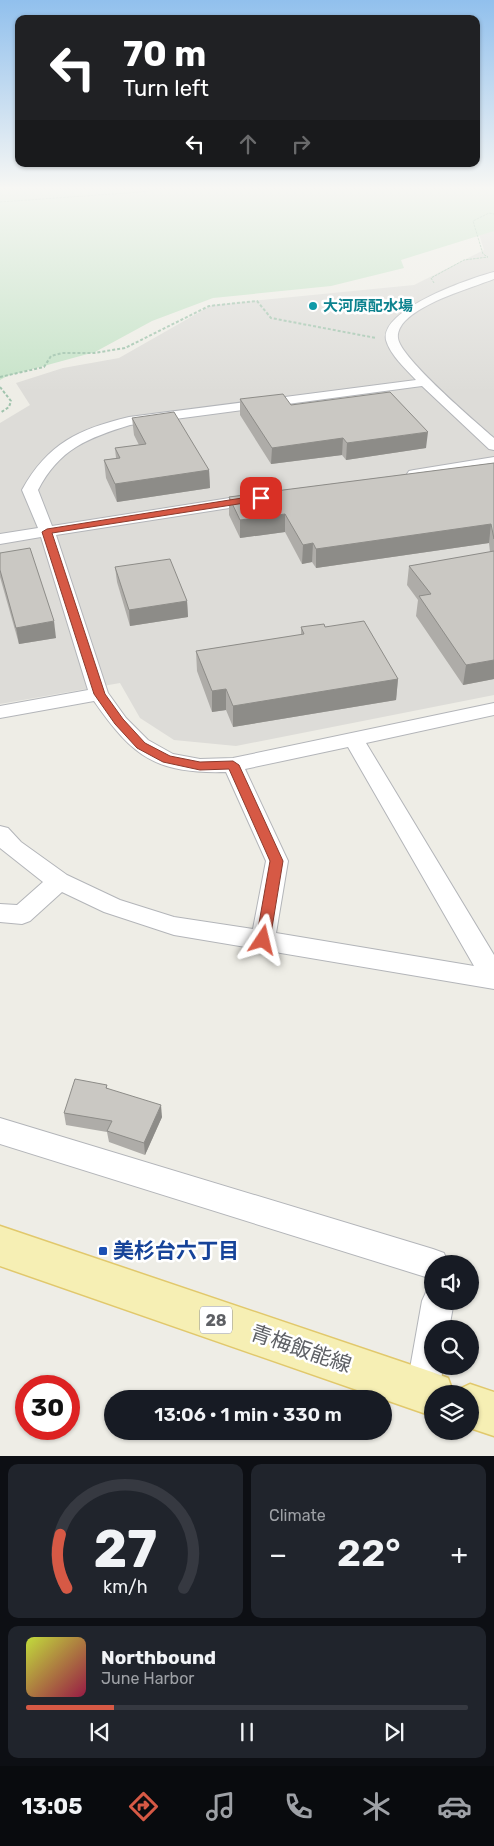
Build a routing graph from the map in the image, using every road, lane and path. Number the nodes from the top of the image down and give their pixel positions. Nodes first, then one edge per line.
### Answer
1 (486, 256) edge
2 (494, 275) edge
3 (442, 296) junction
4 (392, 339) junction
5 (0, 377) edge
6 (427, 382) junction
7 (0, 387) edge
8 (0, 413) edge
9 (494, 446) edge
10 (494, 461) edge
11 (397, 476) edge
12 (270, 496) edge
13 (47, 532) junction
14 (0, 539) edge
15 (99, 694) junction
16 (0, 712) edge
17 (491, 715) edge
18 (354, 739) junction
19 (233, 765) junction
20 (0, 834) edge
21 (59, 881) junction
22 (0, 913) edge
23 (263, 940) junction
24 (494, 978) edge
25 (0, 1131) edge
26 (0, 1246) edge
27 (424, 1261) edge
28 (424, 1392) edge
29 (479, 1409) edge
30 (494, 1414) edge

1 - 3 path
2 - 3 street
3 - 4 street
4 - 5 path
4 - 6 street
6 - 9 street
6 - 13 street
7 - 8 path
10 - 11 street
12 - 13 street
13 - 14 street
13 - 15 street
15 - 16 street
15 - 19 street
17 - 18 street
18 - 19 street
18 - 24 street
19 - 23 street
20 - 21 street
21 - 22 street
21 - 23 street
23 - 24 street
25 - 27 street
26 - 28 main road, 青梅飯能線 / 28
29 - 30 main road

